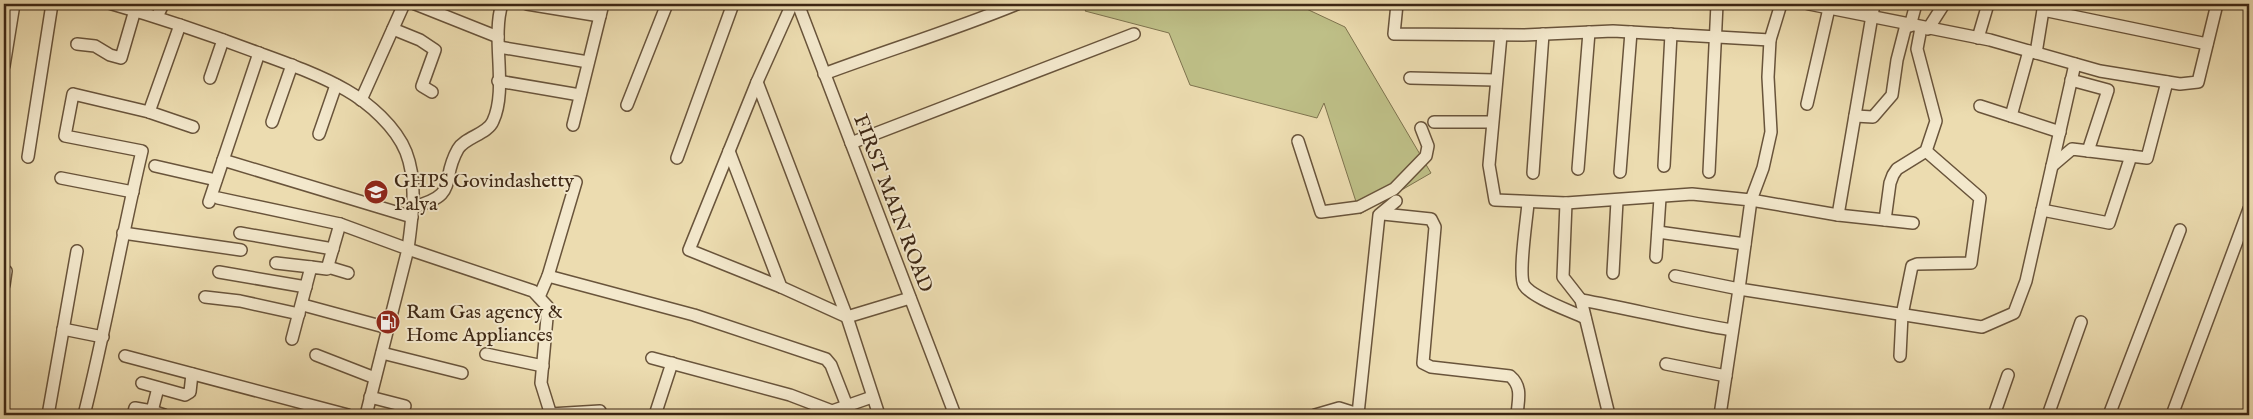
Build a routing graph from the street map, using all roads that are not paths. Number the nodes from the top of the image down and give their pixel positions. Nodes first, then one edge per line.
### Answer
1 (14, 4) edge
2 (52, 4) edge
3 (115, 4) edge
4 (163, 4) edge
5 (404, 4) edge
6 (415, 4) edge
7 (502, 4) edge
8 (527, 4) edge
9 (603, 4) edge
10 (667, 4) edge
11 (733, 4) edge
12 (792, 4) edge
13 (798, 4) edge
14 (1017, 4) edge
15 (1397, 4) edge
16 (1717, 4) edge
17 (1781, 4) edge
18 (1809, 4) edge
19 (1874, 4) edge
20 (1916, 4) edge
21 (1944, 4) edge
22 (1988, 4) edge
23 (2217, 4) edge
24 (1829, 6) edge
25 (2043, 7) edge
26 (135, 10) junction
27 (600, 16) junction
28 (157, 17) junction
29 (1871, 17) junction
30 (180, 25) junction
31 (1916, 27) junction
32 (393, 29) junction
33 (1589, 32) junction
34 (1631, 32) junction
35 (1134, 34) dead end
36 (1543, 34) junction
37 (1671, 34) junction
38 (1501, 35) junction
39 (1716, 36) junction
40 (1978, 38) junction
41 (223, 40) junction
42 (1770, 40) junction
43 (499, 42) junction
44 (77, 44) dead end
45 (2207, 44) junction
46 (2032, 52) junction
47 (260, 53) junction
48 (588, 62) junction
49 (2075, 64) junction
50 (292, 65) junction
51 (4, 66) edge
52 (824, 74) junction
53 (210, 78) dead end
54 (1410, 78) dead end
55 (1495, 80) junction
56 (2071, 80) junction
57 (498, 81) junction
58 (757, 82) junction
59 (2167, 82) junction
60 (336, 85) junction
61 (432, 92) dead end
62 (580, 94) junction
63 (362, 100) junction
64 (1807, 104) dead end
65 (627, 105) dead end
66 (1980, 106) dead end
67 (149, 112) junction
68 (1855, 116) junction
69 (2010, 116) junction
70 (272, 122) dead end
71 (1434, 122) dead end
72 (1491, 122) junction
73 (573, 125) dead end
74 (193, 127) dead end
75 (1421, 128) dead end
76 (2060, 132) junction
77 (319, 134) dead end
78 (1298, 141) dead end
79 (851, 142) junction
80 (729, 151) junction
81 (1926, 151) junction
82 (2088, 151) junction
83 (2132, 156) junction
84 (28, 157) dead end
85 (677, 158) dead end
86 (223, 160) junction
87 (155, 166) dead end
88 (1664, 166) dead end
89 (2052, 166) junction
90 (1578, 169) dead end
91 (1620, 172) dead end
92 (1709, 172) dead end
93 (1533, 173) dead end
94 (61, 178) dead end
95 (216, 180) junction
96 (576, 182) dead end
97 (133, 192) junction
98 (1395, 195) junction
99 (1660, 198) junction
100 (1617, 200) junction
101 (1751, 200) junction
102 (1528, 203) junction
103 (1566, 203) junction
104 (2249, 209) edge
105 (2042, 210) junction
106 (412, 212) junction
107 (1383, 214) junction
108 (1404, 215) junction
109 (1838, 215) junction
110 (1885, 220) junction
111 (340, 224) junction
112 (1913, 224) dead end
113 (2180, 230) dead end
114 (1658, 232) junction
115 (123, 233) junction
116 (240, 233) dead end
117 (1745, 244) junction
118 (333, 249) junction
119 (408, 249) junction
120 (241, 250) dead end
121 (77, 251) dead end
122 (1656, 258) dead end
123 (276, 263) dead end
124 (328, 267) junction
125 (311, 268) junction
126 (6, 271) dead end
127 (219, 272) dead end
128 (348, 273) dead end
129 (1613, 273) dead end
130 (548, 276) junction
131 (1675, 276) dead end
132 (4, 284) edge
133 (306, 287) junction
134 (781, 287) junction
135 (1739, 289) junction
136 (205, 297) dead end
137 (539, 297) junction
138 (910, 298) junction
139 (1581, 300) junction
140 (301, 309) junction
141 (1902, 315) junction
142 (847, 317) junction
143 (1586, 318) junction
144 (2081, 322) dead end
145 (388, 328) junction
146 (63, 329) junction
147 (1732, 330) junction
148 (104, 337) junction
149 (292, 339) dead end
150 (382, 353) junction
151 (486, 354) dead end
152 (316, 355) dead end
153 (125, 356) dead end
154 (1900, 356) dead end
155 (652, 358) dead end
156 (672, 363) junction
157 (1666, 364) dead end
158 (543, 366) junction
159 (462, 373) dead end
160 (192, 374) junction
161 (2008, 375) dead end
162 (1726, 376) junction
163 (375, 378) junction
164 (142, 383) dead end
165 (158, 388) junction
166 (370, 397) junction
167 (872, 397) junction
168 (405, 406) dead end
169 (847, 406) junction
170 (152, 411) junction
171 (600, 411) dead end
172 (832, 413) edge
173 (1359, 414) edge
174 (48, 415) edge
175 (84, 415) edge
176 (133, 415) edge
177 (164, 415) edge
178 (348, 415) edge
179 (366, 415) edge
180 (550, 415) edge
181 (655, 415) edge
182 (879, 415) edge
183 (955, 415) edge
184 (1315, 415) edge
185 (1517, 415) edge
186 (1609, 415) edge
187 (1720, 415) edge
188 (1994, 415) edge
189 (2048, 415) edge
190 (2109, 415) edge
191 (2172, 415) edge

1 - 51 street
2 - 84 street
3 - 26 street
4 - 28 street
5 - 32 street
6 - 43 street
7 - 43 street
8 - 27 street
9 - 27 street
10 - 65 street
11 - 85 street
12 - 58 street
13 - 52 street, FIRST MAIN ROAD
14 - 52 street
15 - 38 street
16 - 39 street
17 - 42 street
18 - 24 street
19 - 29 street
20 - 31 street
21 - 31 street
22 - 40 street
23 - 45 street
24 - 29 street
24 - 64 street
25 - 45 street
25 - 46 street
26 - 28 street
26 - 44 street
27 - 48 street
28 - 30 street
29 - 31 street
29 - 68 street
30 - 41 street
30 - 67 street
31 - 40 street
31 - 68 street
31 - 81 street
32 - 61 street
32 - 63 street
33 - 34 street
33 - 36 street
33 - 90 street
34 - 37 street
34 - 91 street
35 - 79 street
36 - 38 street
36 - 93 street
37 - 39 street
37 - 88 street
38 - 55 street
39 - 42 street
39 - 92 street
40 - 46 street
41 - 47 street
41 - 53 street
42 - 101 street
43 - 48 street
43 - 57 street
45 - 59 street
46 - 49 street
46 - 69 street
47 - 50 street
47 - 86 street
48 - 62 street
49 - 56 street
49 - 59 street
50 - 60 street
50 - 70 street
52 - 79 street, FIRST MAIN ROAD
54 - 55 street
55 - 72 street
56 - 76 street
56 - 82 street
57 - 62 street
57 - 106 street
58 - 80 street
58 - 142 street
59 - 83 street
60 - 63 street
60 - 77 street
62 - 73 street
63 - 106 street
66 - 69 street
67 - 74 street
67 - 97 street
68 - 109 street
69 - 76 street
71 - 72 street
72 - 102 street
75 - 98 street
76 - 89 street
78 - 98 street
79 - 138 street, FIRST MAIN ROAD
80 - 134 street
80 - 134 street
81 - 110 street
81 - 141 street
82 - 83 street
82 - 89 street
83 - 105 street
86 - 95 street
86 - 106 street
87 - 95 street
89 - 105 street
94 - 97 street
95 - 111 street
96 - 130 street
97 - 115 street
98 - 107 street
98 - 108 street
99 - 100 street
99 - 101 street
99 - 114 street
100 - 103 street
100 - 129 street
101 - 109 street
101 - 117 street
102 - 103 street
102 - 143 street
103 - 139 street
104 - 191 street
105 - 141 street
106 - 119 street
107 - 108 street
107 - 173 street
108 - 185 street
109 - 110 street
110 - 112 street
111 - 118 street
111 - 119 street
113 - 190 street
114 - 117 street
114 - 122 street
115 - 120 street
115 - 148 street
116 - 118 street
117 - 135 street
118 - 124 street
119 - 137 street
119 - 145 street
121 - 146 street
123 - 125 street
124 - 125 street
124 - 128 street
125 - 133 street
126 - 132 street
127 - 133 street
130 - 137 street
130 - 169 street
131 - 135 street
133 - 140 street
134 - 142 street
135 - 141 street
135 - 147 street
136 - 140 street
137 - 158 street
138 - 142 street
138 - 183 street, FIRST MAIN ROAD
139 - 143 street
139 - 147 street
140 - 145 street
140 - 149 street
141 - 154 street
142 - 167 street
143 - 186 street
144 - 189 street
145 - 150 street
146 - 148 street
146 - 174 street
147 - 162 street
148 - 175 street
150 - 159 street
150 - 163 street
151 - 158 street
152 - 163 street
153 - 160 street
155 - 156 street
156 - 172 street
156 - 181 street
157 - 162 street
158 - 180 street
160 - 165 street
160 - 178 street
161 - 188 street
162 - 187 street
163 - 166 street
164 - 165 street
165 - 170 street
166 - 168 street
166 - 179 street
167 - 169 street
167 - 182 street
169 - 172 street
170 - 176 street
170 - 177 street
171 - 180 street
173 - 184 street

